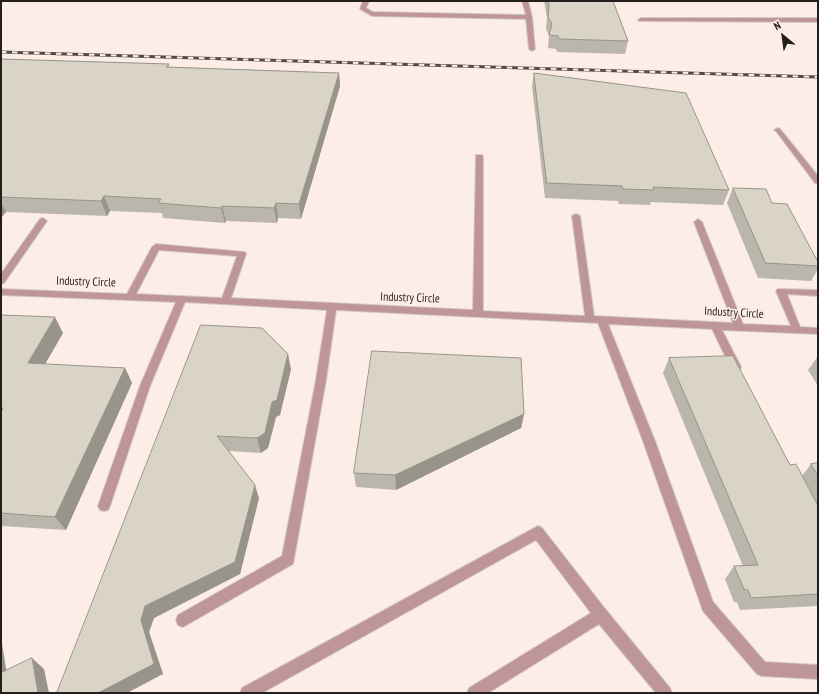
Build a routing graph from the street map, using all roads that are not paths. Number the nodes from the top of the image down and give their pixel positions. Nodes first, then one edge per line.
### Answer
1 (366, 1) edge
2 (525, 1) edge
3 (529, 17) junction
4 (641, 20) dead end
5 (818, 20) edge
6 (532, 49) dead end
7 (778, 130) dead end
8 (479, 157) dead end
9 (818, 181) edge
10 (576, 216) dead end
11 (43, 220) dead end
12 (698, 222) dead end
13 (1, 281) edge
14 (1, 292) edge
15 (818, 293) edge
16 (130, 297) junction
17 (182, 299) junction
18 (225, 302) junction
19 (332, 307) junction
20 (478, 313) junction
21 (596, 319) junction
22 (715, 325) junction
23 (739, 327) junction
24 (797, 330) junction
25 (818, 331) edge
26 (739, 373) edge
27 (104, 506) dead end
28 (600, 615) junction
29 (183, 620) dead end
30 (818, 672) edge
31 (247, 693) edge
32 (474, 693) edge
33 (665, 693) edge

1 - 3 street
2 - 3 street
3 - 6 street
4 - 5 street
7 - 9 street
8 - 20 street
10 - 21 street
11 - 13 street
12 - 23 street
14 - 16 street, Industry Circle
15 - 24 street
16 - 17 street, Industry Circle
16 - 18 street
17 - 18 street, Industry Circle
17 - 27 street
18 - 19 street, Industry Circle
19 - 20 street, Industry Circle
19 - 29 street
20 - 21 street, Industry Circle
21 - 22 street, Industry Circle
21 - 30 street
22 - 23 street, Industry Circle
22 - 26 street
23 - 24 street, Industry Circle
24 - 25 street, Industry Circle
28 - 31 street
28 - 32 street
28 - 33 street

